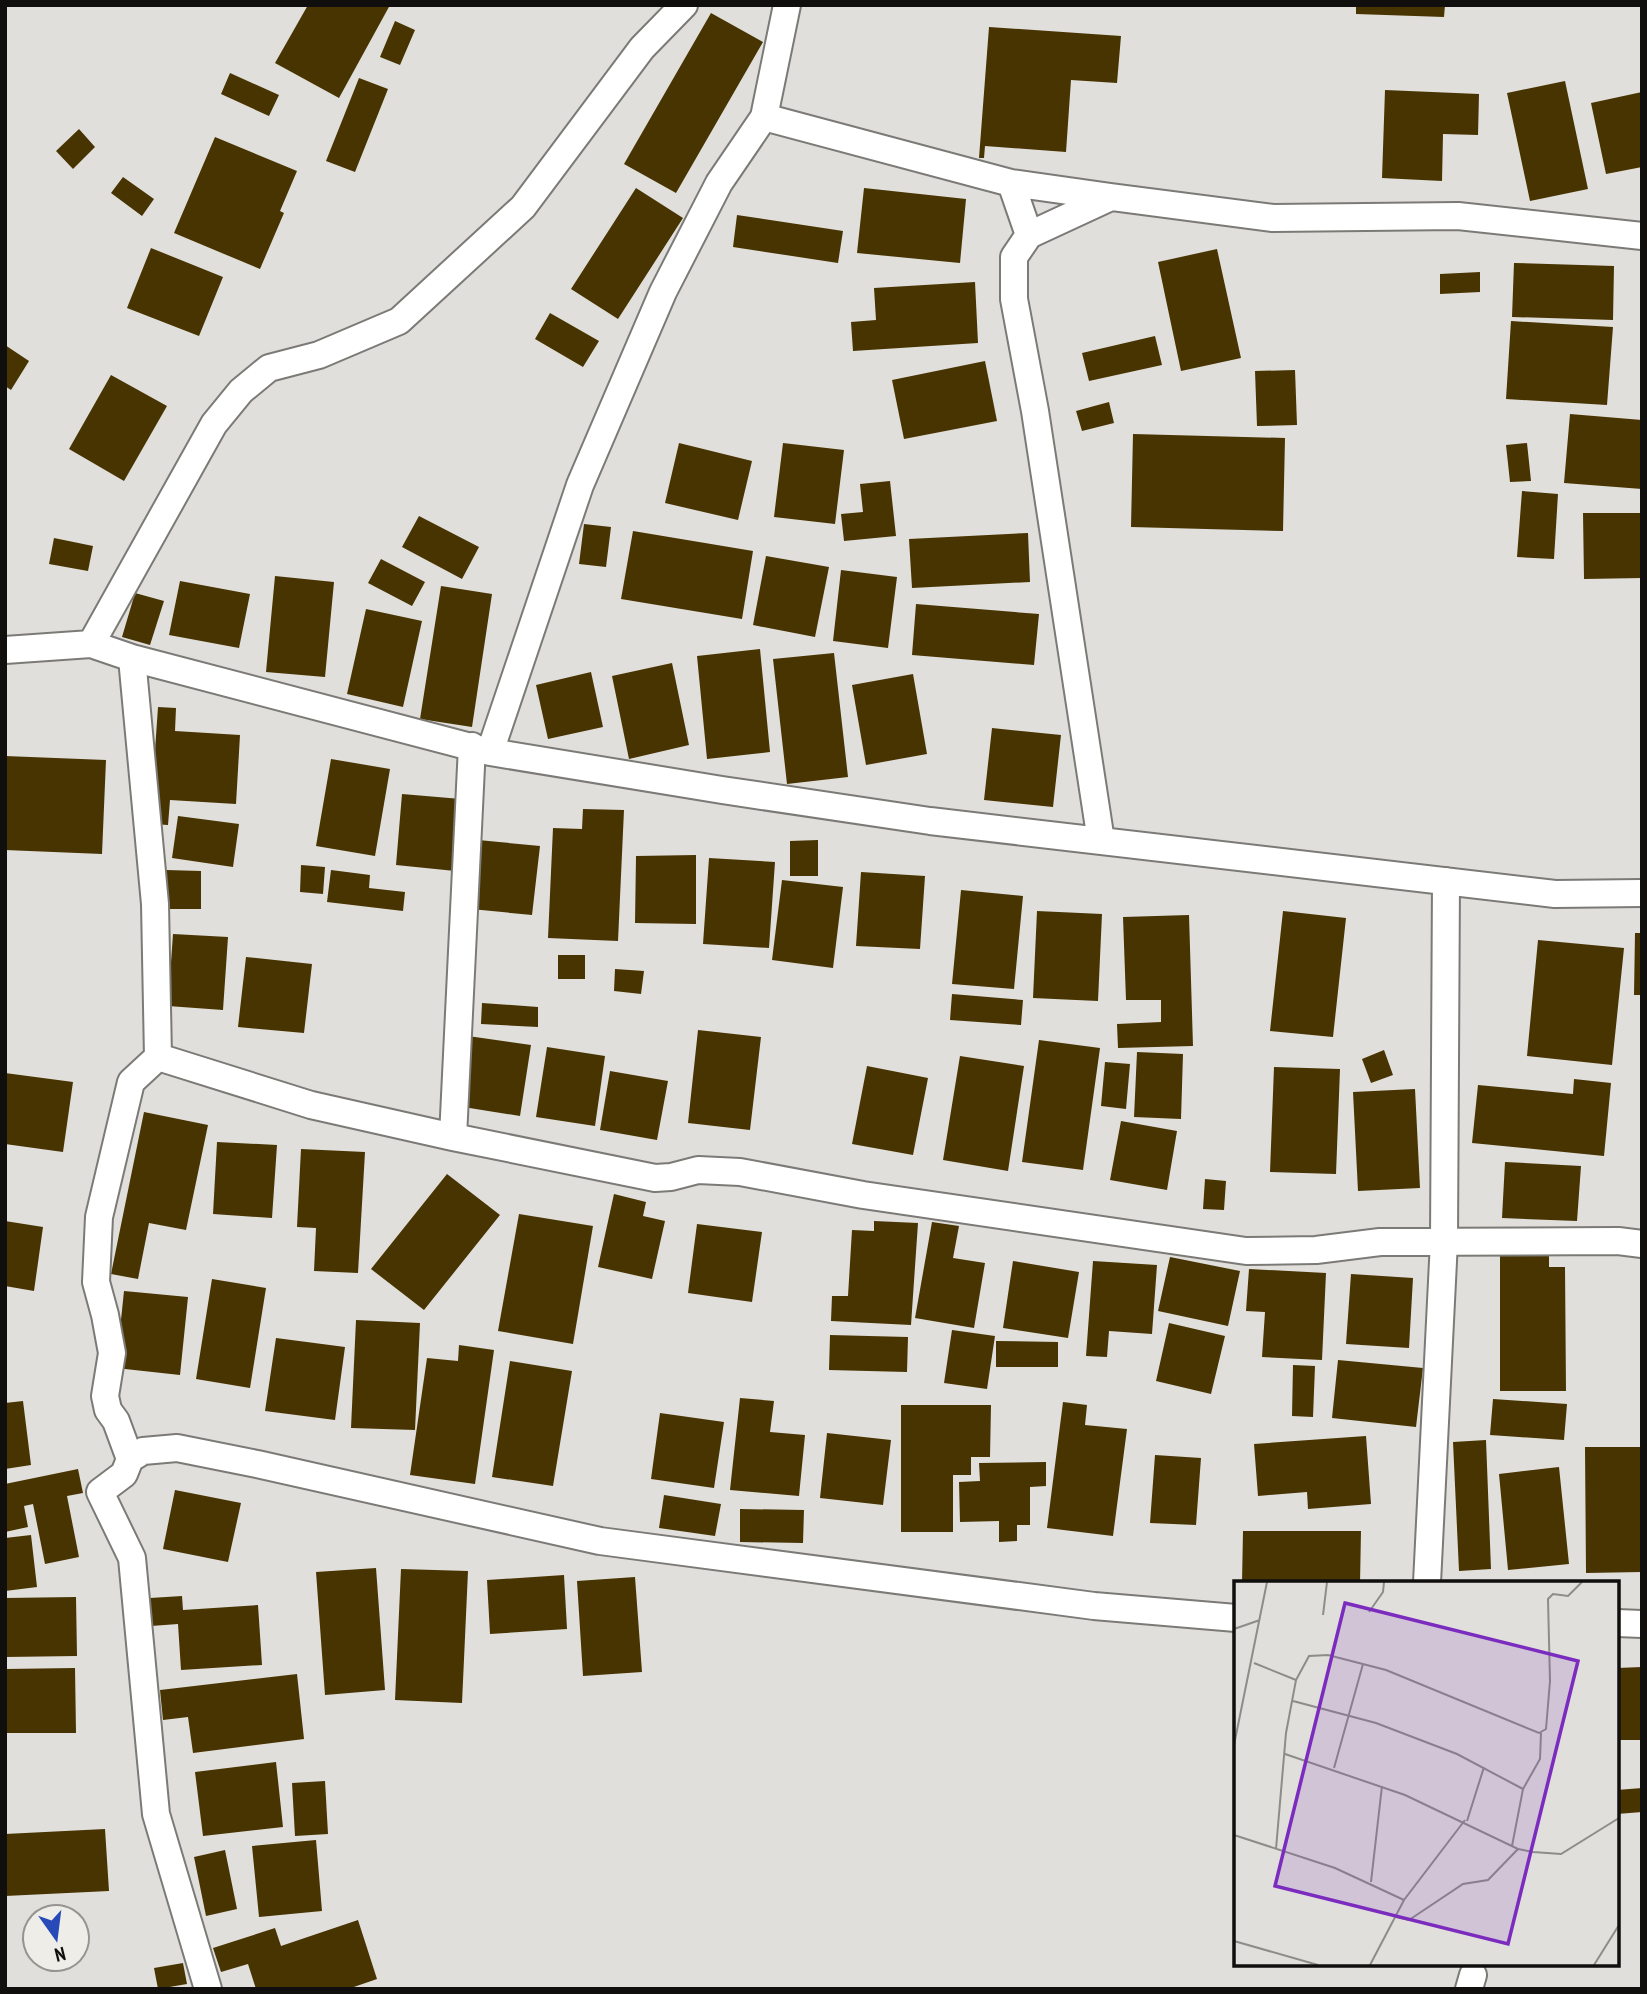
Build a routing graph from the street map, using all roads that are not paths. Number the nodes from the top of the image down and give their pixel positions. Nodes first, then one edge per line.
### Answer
1 (684, 5) edge
2 (787, 5) edge
3 (764, 117) junction
4 (1011, 183) junction
5 (1111, 197) junction
6 (1028, 235) junction
7 (1642, 236) edge
8 (91, 644) junction
9 (5, 650) edge
10 (132, 658) junction
11 (481, 749) junction
12 (1101, 841) junction
13 (1446, 881) junction
14 (1642, 892) edge
15 (158, 1056) junction
16 (453, 1137) junction
17 (1444, 1241) junction
18 (1642, 1244) edge
19 (130, 1459) junction
20 (1427, 1581) edge
21 (1234, 1618) edge
22 (1619, 1623) edge
23 (1642, 1624) edge
24 (208, 1989) edge

1 - 8 street
2 - 3 street
3 - 4 street
3 - 11 street
4 - 5 street
4 - 6 street
5 - 6 street
5 - 7 street
6 - 12 street
8 - 9 street
8 - 10 street
10 - 11 street
10 - 15 street
11 - 12 street
11 - 16 street
12 - 13 street
13 - 14 street
13 - 17 street
15 - 16 street
15 - 19 street
16 - 17 street
17 - 18 street
17 - 20 street
19 - 21 street
19 - 24 street
22 - 23 street

